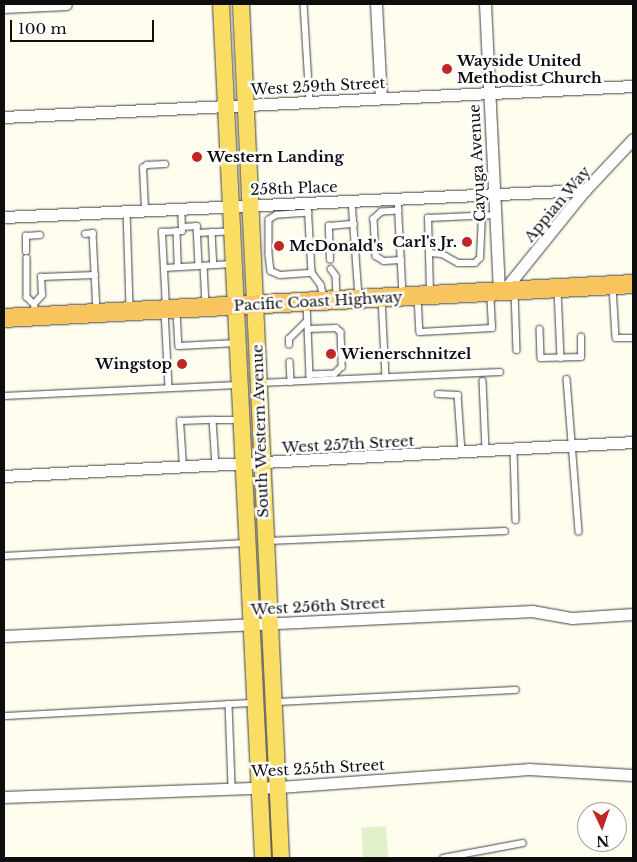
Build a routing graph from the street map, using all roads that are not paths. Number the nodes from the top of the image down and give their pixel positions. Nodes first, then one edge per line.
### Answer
1 (66, 4) edge
2 (221, 4) edge
3 (241, 4) edge
4 (304, 4) edge
5 (376, 4) edge
6 (485, 4) edge
7 (4, 7) edge
8 (633, 86) edge
9 (489, 93) junction
10 (381, 98) junction
11 (310, 101) junction
12 (244, 104) junction
13 (225, 105) junction
14 (4, 117) edge
15 (633, 139) edge
16 (165, 164) dead end
17 (585, 190) junction
18 (494, 195) junction
19 (352, 201) junction
20 (230, 205) junction
21 (249, 205) junction
22 (398, 205) junction
23 (181, 208) junction
24 (308, 208) junction
25 (145, 210) junction
26 (127, 211) junction
27 (495, 214) junction
28 (482, 215) junction
29 (4, 217) edge
30 (354, 224) junction
31 (179, 229) junction
32 (231, 231) junction
33 (212, 232) junction
34 (197, 233) junction
35 (85, 234) dead end
36 (40, 235) dead end
37 (429, 254) junction
38 (330, 260) dead end
39 (402, 260) junction
40 (232, 264) junction
41 (214, 265) junction
42 (202, 266) junction
43 (178, 267) junction
44 (164, 268) junction
45 (331, 270) dead end
46 (312, 273) junction
47 (95, 274) junction
48 (633, 284) edge
49 (612, 285) junction
50 (558, 288) junction
51 (502, 290) junction
52 (417, 295) junction
53 (382, 297) junction
54 (359, 298) junction
55 (331, 300) junction
56 (306, 302) junction
57 (256, 305) junction
58 (235, 306) junction
59 (206, 307) junction
60 (169, 309) junction
61 (35, 310) junction
62 (130, 311) junction
63 (97, 313) junction
64 (4, 318) edge
65 (308, 320) junction
66 (308, 329) junction
67 (540, 329) dead end
68 (580, 337) dead end
69 (633, 338) edge
70 (237, 344) junction
71 (289, 345) dead end
72 (517, 350) dead end
73 (561, 358) junction
74 (290, 362) dead end
75 (500, 372) dead end
76 (386, 377) junction
77 (310, 378) junction
78 (483, 380) dead end
79 (568, 380) dead end
80 (291, 382) junction
81 (259, 383) junction
82 (239, 384) junction
83 (169, 388) junction
84 (438, 394) dead end
85 (4, 396) edge
86 (213, 420) junction
87 (241, 420) junction
88 (633, 442) edge
89 (573, 446) junction
90 (514, 449) junction
91 (486, 451) junction
92 (462, 452) junction
93 (244, 464) junction
94 (262, 464) junction
95 (216, 466) junction
96 (183, 467) junction
97 (4, 476) edge
98 (516, 520) dead end
99 (505, 531) dead end
100 (579, 532) dead end
101 (265, 542) junction
102 (248, 543) junction
103 (4, 556) edge
104 (633, 614) edge
105 (252, 624) junction
106 (269, 624) junction
107 (4, 636) edge
108 (516, 690) dead end
109 (274, 702) junction
110 (255, 703) junction
111 (229, 704) junction
112 (4, 716) edge
113 (633, 775) edge
114 (259, 786) junction
115 (232, 787) junction
116 (279, 787) junction
117 (4, 797) edge
118 (523, 843) dead end
119 (263, 858) edge
120 (281, 858) edge
121 (443, 858) edge

1 - 7 street
2 - 13 main road, South Western Avenue
3 - 12 main road, South Western Avenue
4 - 11 lane
5 - 10 street
6 - 9 street, Cayuga Avenue
8 - 9 street, West 259th Street
9 - 10 street, West 259th Street
9 - 18 street, Cayuga Avenue
10 - 11 street, West 259th Street
11 - 12 street, West 259th Street
12 - 13 street, West 259th Street
12 - 21 main road, South Western Avenue
13 - 14 street, West 259th Street
13 - 20 main road, South Western Avenue
15 - 17 street, Appian Way
16 - 25 lane
17 - 18 street, 258th Place
17 - 51 street, Appian Way
18 - 22 street, 258th Place
18 - 27 street, Cayuga Avenue
19 - 22 street, 258th Place
19 - 24 street, 258th Place
19 - 30 lane
20 - 21 street, 258th Place
20 - 23 street, 258th Place
20 - 32 main road, South Western Avenue
21 - 24 street, 258th Place
21 - 57 main road, South Western Avenue
22 - 39 lane
22 - 39 lane
23 - 25 street, 258th Place
23 - 31 lane
24 - 46 lane
24 - 46 lane
25 - 26 street, 258th Place
26 - 29 street, 258th Place
26 - 62 lane
27 - 28 lane
27 - 51 street, Cayuga Avenue
28 - 37 lane
28 - 37 lane
30 - 38 lane
30 - 54 lane
31 - 34 lane
31 - 43 lane
31 - 44 lane
32 - 33 lane
32 - 40 main road, South Western Avenue
33 - 34 lane
33 - 41 lane
34 - 42 lane
35 - 47 lane
36 - 61 lane
37 - 52 lane
39 - 52 lane
40 - 41 lane
40 - 58 main road, South Western Avenue
41 - 42 lane
42 - 43 lane
42 - 59 lane
43 - 44 lane
44 - 60 lane
45 - 55 lane
46 - 55 lane
47 - 61 lane
47 - 63 lane
48 - 49 highway, Pacific Coast Highway
49 - 50 highway, Pacific Coast Highway
49 - 69 lane
50 - 51 highway, Pacific Coast Highway
50 - 73 lane
51 - 52 highway, Pacific Coast Highway
51 - 52 lane
51 - 72 lane
52 - 53 highway, Pacific Coast Highway
53 - 54 highway, Pacific Coast Highway
53 - 76 lane
54 - 55 highway, Pacific Coast Highway
55 - 56 highway, Pacific Coast Highway
56 - 57 highway, Pacific Coast Highway
56 - 65 lane
57 - 58 highway, Pacific Coast Highway
57 - 81 main road, South Western Avenue
58 - 59 highway, Pacific Coast Highway
58 - 70 main road, South Western Avenue
59 - 60 highway, Pacific Coast Highway
60 - 62 highway, Pacific Coast Highway
60 - 70 lane
60 - 83 lane
61 - 63 highway, Pacific Coast Highway
61 - 64 highway, Pacific Coast Highway
62 - 63 highway, Pacific Coast Highway
65 - 66 lane
65 - 71 lane
66 - 77 lane
66 - 77 lane
67 - 73 lane
68 - 73 lane
70 - 82 main road, South Western Avenue
74 - 80 lane
75 - 76 lane
76 - 77 lane
77 - 80 lane
78 - 91 lane
79 - 89 lane
80 - 81 lane
81 - 94 main road, South Western Avenue
82 - 83 lane
82 - 87 main road, South Western Avenue
83 - 85 lane
84 - 92 lane
86 - 87 lane
86 - 95 lane
86 - 96 lane
87 - 93 main road, South Western Avenue
88 - 89 street, West 257th Street
89 - 90 street, West 257th Street
89 - 100 lane
90 - 91 street, West 257th Street
90 - 98 lane
91 - 92 street, West 257th Street
92 - 94 street, West 257th Street
93 - 94 street, West 257th Street
93 - 95 street, West 257th Street
93 - 102 main road, South Western Avenue
94 - 101 main road, South Western Avenue
95 - 96 street, West 257th Street
96 - 97 street, West 257th Street
99 - 101 lane
101 - 106 main road, South Western Avenue
102 - 103 lane
102 - 105 main road, South Western Avenue
104 - 106 street, West 256th Street
105 - 106 street, West 256th Street
105 - 107 street, West 256th Street
105 - 110 main road, South Western Avenue
106 - 109 main road, South Western Avenue
108 - 109 lane
109 - 116 main road, South Western Avenue
110 - 111 lane
110 - 114 main road, South Western Avenue
111 - 112 lane
111 - 115 lane
113 - 116 street, West 255th Street
114 - 115 street, West 255th Street
114 - 116 street, West 255th Street
114 - 119 main road, South Western Avenue
115 - 117 street, West 255th Street
116 - 120 main road, South Western Avenue
118 - 121 lane

